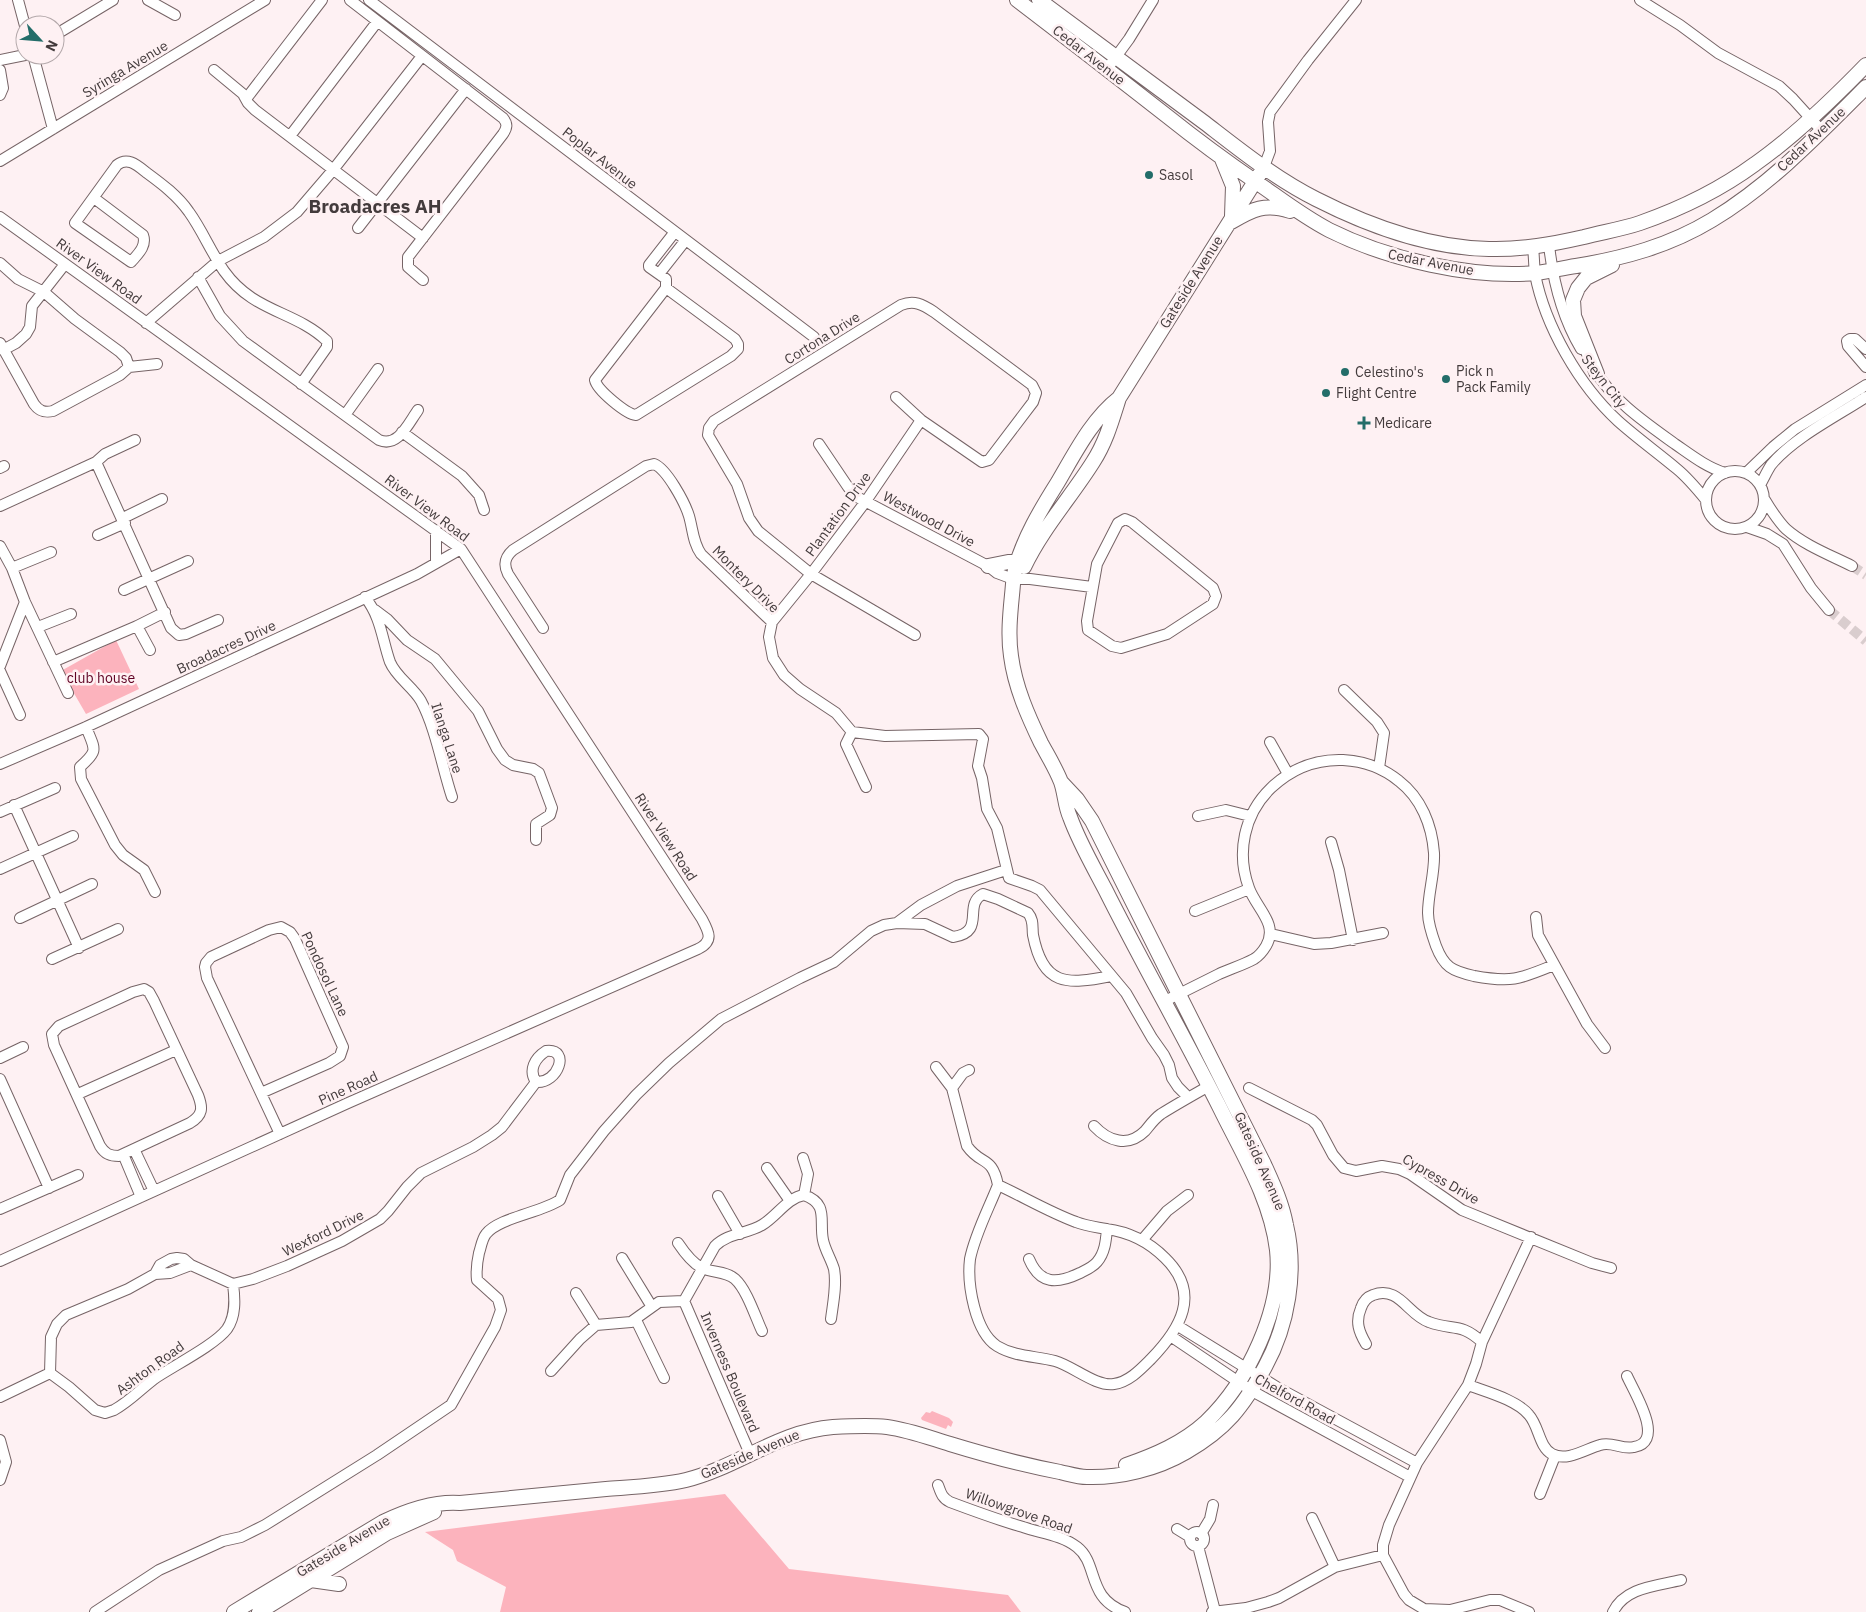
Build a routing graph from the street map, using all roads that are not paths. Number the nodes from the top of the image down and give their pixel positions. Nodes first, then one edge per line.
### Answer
1 (18, 0) edge
2 (113, 0) edge
3 (148, 0) edge
4 (265, 0) edge
5 (322, 0) edge
6 (350, 0) edge
7 (369, 0) edge
8 (1017, 0) edge
9 (1039, 0) edge
10 (1153, 0) edge
11 (1356, 0) edge
12 (1640, 0) edge
13 (22, 15) edge
14 (175, 15) dead end
15 (378, 22) junction
16 (65, 29) edge
17 (422, 56) junction
18 (15, 57) edge
19 (1116, 58) junction
20 (0, 60) edge
21 (36, 65) edge
22 (1866, 65) edge
23 (1106, 69) junction
24 (0, 70) edge
25 (214, 70) dead end
26 (1866, 87) edge
27 (466, 89) junction
28 (0, 95) edge
29 (246, 99) junction
30 (1810, 118) junction
31 (53, 129) junction
32 (1822, 131) junction
33 (290, 136) junction
34 (1222, 159) junction
35 (0, 162) edge
36 (1264, 167) junction
37 (333, 170) junction
38 (1255, 182) junction
39 (94, 198) junction
40 (377, 204) junction
41 (1300, 214) junction
42 (0, 217) edge
43 (1231, 221) junction
44 (358, 228) dead end
45 (674, 232) junction
46 (422, 238) junction
47 (685, 241) junction
48 (1549, 245) junction
49 (1533, 247) junction
50 (1642, 252) junction
51 (218, 261) junction
52 (0, 263) edge
53 (65, 264) junction
54 (1552, 270) junction
55 (1535, 273) junction
56 (659, 274) junction
57 (198, 277) junction
58 (423, 280) dead end
59 (666, 288) junction
60 (44, 292) junction
61 (146, 323) junction
62 (814, 337) dead end
63 (2, 346) edge
64 (1866, 349) edge
65 (156, 364) dead end
66 (128, 367) junction
67 (1866, 367) edge
68 (378, 369) dead end
69 (1597, 374) junction
70 (301, 384) junction
71 (1866, 385) edge
72 (896, 397) dead end
73 (1866, 397) edge
74 (1119, 398) junction
75 (418, 410) dead end
76 (345, 415) junction
77 (922, 420) junction
78 (402, 432) junction
79 (135, 440) dead end
80 (819, 444) dead end
81 (96, 462) junction
82 (1725, 473) junction
83 (1746, 473) junction
84 (1760, 485) junction
85 (162, 499) dead end
86 (1706, 500) junction
87 (1764, 500) junction
88 (866, 502) junction
89 (0, 506) edge
90 (484, 510) dead end
91 (124, 521) junction
92 (1747, 527) junction
93 (436, 530) junction
94 (98, 535) dead end
95 (0, 546) edge
96 (461, 549) junction
97 (51, 552) dead end
98 (1018, 560) junction
99 (188, 561) dead end
100 (436, 562) junction
101 (988, 566) junction
102 (1852, 566) tunnel mouth
103 (12, 568) junction
104 (811, 574) junction
105 (150, 579) junction
106 (1015, 583) junction
107 (1092, 587) junction
108 (124, 590) dead end
109 (365, 598) junction
110 (26, 602) junction
111 (375, 610) junction
112 (1829, 610) tunnel mouth
113 (165, 612) junction
114 (71, 614) dead end
115 (218, 620) dead end
116 (772, 622) junction
117 (137, 626) junction
118 (38, 627) junction
119 (543, 628) dead end
120 (915, 635) dead end
121 (150, 650) dead end
122 (53, 662) junction
123 (0, 666) edge
124 (0, 671) edge
125 (1344, 690) dead end
126 (68, 693) dead end
127 (20, 715) dead end
128 (86, 727) junction
129 (852, 732) junction
130 (1270, 742) dead end
131 (0, 764) edge
132 (1378, 768) junction
133 (1288, 774) junction
134 (1062, 783) junction
135 (866, 787) dead end
136 (55, 788) dead end
137 (452, 797) dead end
138 (14, 805) junction
139 (0, 812) edge
140 (1198, 816) dead end
141 (1250, 816) junction
142 (74, 836) dead end
143 (536, 840) dead end
144 (1331, 842) dead end
145 (35, 853) junction
146 (0, 869) edge
147 (1006, 870) junction
148 (92, 884) dead end
149 (1249, 889) junction
150 (154, 892) dead end
151 (57, 901) junction
152 (1195, 912) dead end
153 (1536, 917) dead end
154 (20, 918) dead end
155 (897, 923) junction
156 (118, 929) dead end
157 (1383, 933) dead end
158 (1271, 934) junction
159 (1353, 940) junction
160 (708, 941) joint
161 (79, 948) junction
162 (52, 959) dead end
163 (1554, 965) junction
164 (1111, 976) junction
165 (1178, 994) junction
166 (1165, 1000) junction
167 (23, 1047) dead end
168 (1605, 1048) dead end
169 (176, 1050) junction
170 (0, 1058) edge
171 (936, 1067) dead end
172 (969, 1070) dead end
173 (0, 1080) edge
174 (536, 1082) dead end
175 (1209, 1086) junction
176 (952, 1088) junction
177 (1249, 1088) dead end
178 (261, 1093) junction
179 (78, 1094) junction
180 (1188, 1097) junction
181 (1094, 1126) dead end
182 (280, 1134) junction
183 (134, 1149) junction
184 (123, 1154) junction
185 (803, 1158) dead end
186 (767, 1168) dead end
187 (78, 1175) dead end
188 (998, 1185) junction
189 (49, 1188) junction
190 (154, 1191) junction
191 (804, 1195) junction
192 (1188, 1195) dead end
193 (718, 1196) dead end
194 (141, 1197) junction
195 (790, 1201) junction
196 (0, 1209) edge
197 (1107, 1229) junction
198 (740, 1234) junction
199 (1531, 1237) junction
200 (1143, 1239) junction
201 (678, 1243) dead end
202 (622, 1258) dead end
203 (1029, 1259) dead end
204 (0, 1261) edge
205 (703, 1268) junction
206 (1611, 1268) dead end
207 (233, 1284) junction
208 (576, 1293) dead end
209 (684, 1301) junction
210 (652, 1307) junction
211 (636, 1320) junction
212 (831, 1320) dead end
213 (596, 1325) junction
214 (1178, 1326) junction
215 (762, 1331) dead end
216 (1172, 1337) junction
217 (1482, 1342) junction
218 (1366, 1344) dead end
219 (1226, 1355) junction
220 (1247, 1367) junction
221 (1219, 1368) junction
222 (551, 1371) dead end
223 (50, 1373) junction
224 (1260, 1375) junction
225 (1627, 1376) dead end
226 (664, 1378) dead end
227 (1238, 1382) junction
228 (1468, 1385) junction
229 (1252, 1391) junction
230 (0, 1397) edge
231 (0, 1440) edge
232 (750, 1454) junction
233 (1555, 1456) junction
234 (1417, 1463) junction
235 (1066, 1473) junction
236 (1410, 1477) junction
237 (0, 1480) edge
238 (938, 1485) dead end
239 (1540, 1494) dead end
240 (460, 1503) junction
241 (1214, 1505) dead end
242 (1312, 1518) dead end
243 (1177, 1529) dead end
244 (1202, 1534) junction
245 (1190, 1537) junction
246 (1198, 1546) junction
247 (1383, 1555) junction
248 (1335, 1567) junction
249 (311, 1580) junction
250 (1681, 1580) dead end
251 (339, 1584) dead end
252 (1423, 1610) edge
253 (95, 1612) edge
254 (234, 1612) edge
255 (259, 1612) edge
256 (1125, 1612) edge
257 (1214, 1612) edge
258 (1529, 1612) edge
259 (1613, 1612) edge

1 - 13 street
2 - 16 street
3 - 14 street
4 - 31 street, Syringa Avenue
5 - 29 street
6 - 15 street
7 - 45 street, Poplar Avenue
8 - 23 street, Cedar Avenue
9 - 19 street, Cedar Avenue
10 - 19 street
11 - 36 street
12 - 30 street
15 - 17 street
15 - 33 street
17 - 27 street
17 - 37 street
18 - 20 street
19 - 23 street
19 - 36 street, Cedar Avenue
21 - 31 street
22 - 30 street, Cedar Avenue
23 - 34 street, Cedar Avenue
24 - 28 street
25 - 29 street
26 - 32 street, Cedar Avenue
27 - 40 street
27 - 46 street
29 - 33 street
30 - 32 street
30 - 48 street, Cedar Avenue
31 - 35 street, Syringa Avenue
32 - 50 street, Cedar Avenue
33 - 37 street
34 - 38 street, Cedar Avenue
34 - 43 street
36 - 38 street, Gateside Avenue
36 - 49 street, Cedar Avenue
37 - 40 street
37 - 51 street
38 - 41 street, Cedar Avenue
38 - 43 street, Gateside Avenue
39 - 39 street
39 - 51 street
40 - 44 street
40 - 46 street
41 - 43 street
41 - 55 street, Cedar Avenue
42 - 53 street, River View Road
43 - 74 street, Gateside Avenue
45 - 47 street, Poplar Avenue
45 - 56 street
46 - 58 street
47 - 56 street
47 - 62 street, Poplar Avenue
48 - 49 street, Cedar Avenue
48 - 54 street, Steyn City
49 - 55 street, Steyn City
50 - 54 street, Cedar Avenue
50 - 69 street
51 - 57 street
51 - 70 street
52 - 60 street
53 - 60 street
53 - 61 street, River View Road
54 - 55 street, Cedar Avenue
54 - 69 street, Steyn City
55 - 86 street, Steyn City
56 - 59 street
57 - 61 street
57 - 70 street
59 - 59 street
60 - 63 street
60 - 66 street
61 - 93 street, River View Road
63 - 66 street
64 - 67 street
65 - 66 street
68 - 76 street
69 - 82 street, Steyn City
70 - 76 street
71 - 83 street
72 - 77 street, Cortona Drive
73 - 84 street
74 - 98 street, Gateside Avenue
74 - 106 street, Gateside Avenue
75 - 78 street
76 - 78 street
77 - 88 street, Plantation Drive
77 - 104 street, Cortona Drive
78 - 90 street
79 - 81 street
80 - 88 street, Westwood Drive
81 - 89 street
81 - 91 street
82 - 83 street
82 - 86 street
83 - 84 street
84 - 87 street
85 - 91 street
86 - 92 street
87 - 92 street
87 - 102 street
88 - 101 street, Westwood Drive
88 - 104 street, Plantation Drive
91 - 94 street
91 - 105 street
92 - 112 street
93 - 96 street, River View Road
93 - 100 street
95 - 103 street
96 - 100 street, Broadacres Drive
96 - 160 street, River View Road
97 - 103 street
98 - 101 street
98 - 106 street, Gateside Avenue
99 - 105 street
100 - 109 street, Broadacres Drive
101 - 106 street, Westwood Drive
103 - 110 street
104 - 116 street, Plantation Drive
104 - 120 street, Cortona Drive
105 - 108 street
105 - 113 street
106 - 107 street
106 - 134 street, Gateside Avenue
107 - 107 street
109 - 111 street, Ilanga Lane
109 - 128 street, Broadacres Drive
110 - 118 street
110 - 123 street
111 - 137 street, Ilanga Lane
111 - 143 street, Ilanga Lane
113 - 115 street
113 - 117 street
114 - 118 street
116 - 119 street, Montery Drive
116 - 129 street, Montery Drive
117 - 121 street
117 - 122 street
118 - 122 street
122 - 126 street
124 - 127 street
125 - 132 street
128 - 131 street, Broadacres Drive
128 - 150 street
129 - 135 street
129 - 147 street
130 - 133 street
132 - 133 street
132 - 163 street
133 - 141 street
134 - 165 street, Gateside Avenue
134 - 166 street, Gateside Avenue
136 - 138 street
138 - 139 street
138 - 145 street
140 - 141 street
141 - 149 street
142 - 145 street
144 - 159 street
145 - 146 street
145 - 151 street
147 - 155 street
147 - 164 street
148 - 151 street
149 - 152 street
149 - 158 street
151 - 154 street
151 - 161 street
153 - 163 street
155 - 164 street
155 - 253 street
156 - 161 street
157 - 159 street
158 - 159 street
158 - 165 street
160 - 182 street, Pine Road
161 - 162 street
163 - 168 street
164 - 180 street
165 - 166 street
165 - 224 street, Gateside Avenue
166 - 175 street, Gateside Avenue
167 - 170 street
169 - 179 street
169 - 179 street
169 - 183 street
171 - 176 street
172 - 176 street
173 - 189 street
174 - 207 street, Wexford Drive
175 - 180 street
175 - 220 street, Gateside Avenue
176 - 188 street
177 - 199 street, Cypress Drive
178 - 178 street, Pondosol Lane
178 - 182 street, Pondosol Lane
179 - 184 street
180 - 181 street
182 - 190 street, Pine Road
183 - 184 street
183 - 190 street
184 - 194 street
185 - 191 street
186 - 195 street
187 - 189 street
188 - 197 street
188 - 216 street
189 - 196 street
190 - 194 street, Pine Road
191 - 195 street
191 - 212 street
192 - 200 street
193 - 198 street
194 - 204 street, Pine Road
195 - 198 street
197 - 200 street
197 - 203 street
198 - 205 street
199 - 206 street, Cypress Drive
199 - 217 street
200 - 214 street
201 - 205 street
202 - 210 street
205 - 209 street
205 - 215 street
207 - 223 street
207 - 223 street, Ashton Road
208 - 213 street
209 - 210 street
209 - 232 street, Inverness Boulevard
210 - 211 street
211 - 213 street
211 - 226 street
213 - 222 street
214 - 216 street
214 - 219 street, Chelford Road
216 - 221 street, Chelford Road
217 - 218 street
217 - 228 street
219 - 220 street, Chelford Road
219 - 221 street
220 - 224 street, Chelford Road
220 - 227 street, Gateside Avenue
221 - 227 street, Chelford Road
223 - 230 street
224 - 229 street, Gateside Avenue
224 - 234 street, Chelford Road
225 - 233 street
227 - 229 street, Chelford Road
227 - 235 street, Gateside Avenue
228 - 233 street
228 - 234 street
229 - 235 street, Gateside Avenue
229 - 236 street, Chelford Road
231 - 237 street
232 - 235 street, Gateside Avenue
232 - 240 street, Gateside Avenue
233 - 239 street
234 - 236 street
236 - 247 street
238 - 256 street, Willowgrove Road
240 - 249 street, Gateside Avenue
240 - 254 street, Gateside Avenue
241 - 244 street
242 - 248 street
243 - 245 street
244 - 245 street
244 - 246 street
245 - 246 street
246 - 257 street
247 - 248 street
247 - 252 street
248 - 257 street
249 - 251 street
249 - 255 street, Gateside Avenue
250 - 259 street
252 - 258 street

